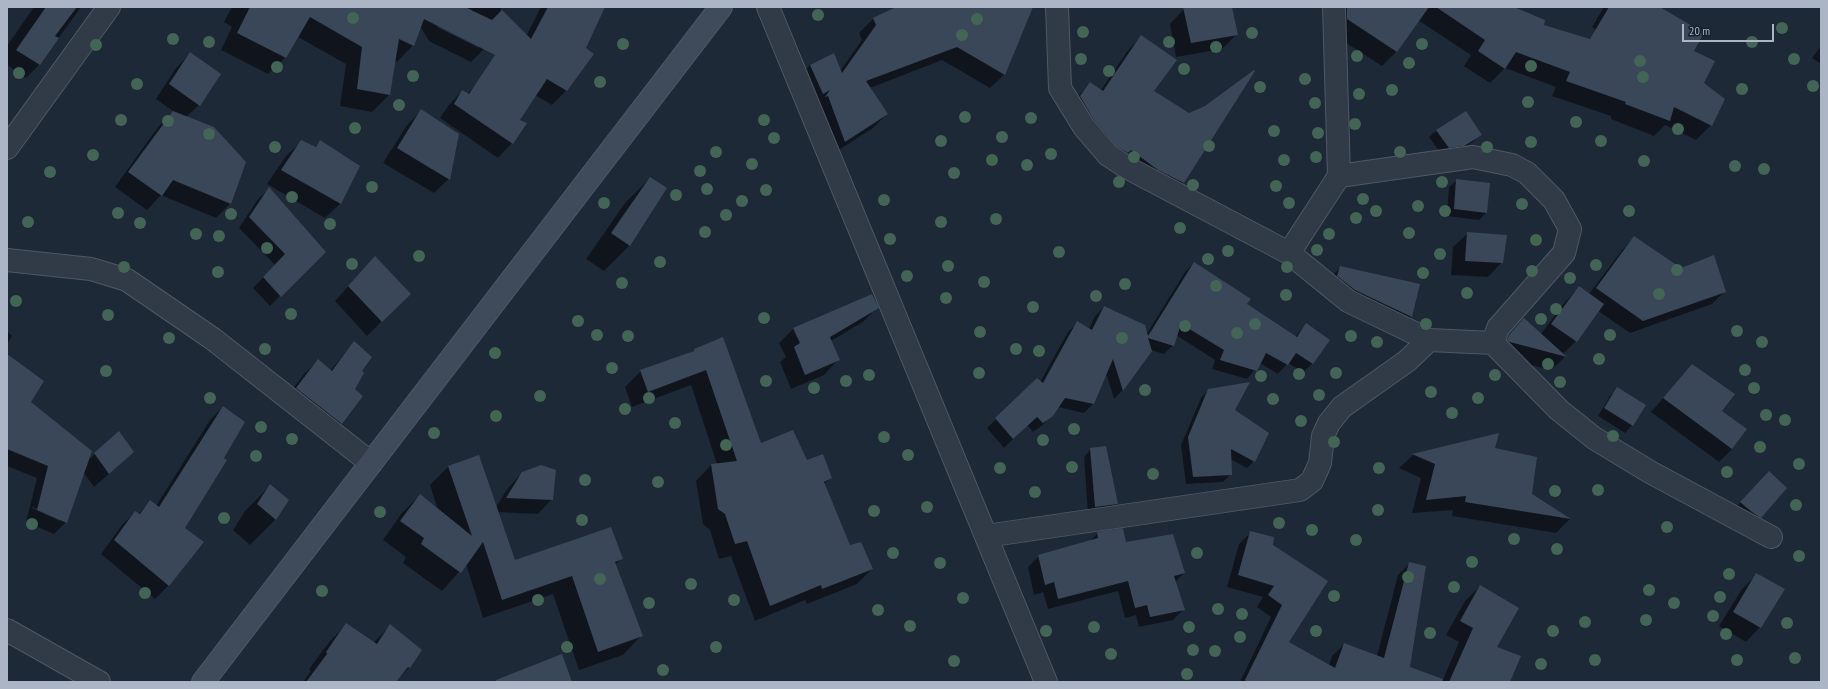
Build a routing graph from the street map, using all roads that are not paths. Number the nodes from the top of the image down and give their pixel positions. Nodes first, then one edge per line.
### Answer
1 (109, 7) edge
2 (722, 7) edge
3 (768, 7) edge
4 (1057, 7) edge
5 (1334, 7) edge
6 (7, 148) edge
7 (1339, 176) junction
8 (1289, 252) junction
9 (7, 260) edge
10 (1429, 340) junction
11 (1493, 343) junction
12 (371, 463) junction
13 (986, 536) junction
14 (1771, 537) dead end
15 (7, 630) edge
16 (99, 682) edge
17 (203, 682) edge
18 (1046, 682) edge

1 - 6 street
2 - 12 main road
3 - 13 street
4 - 8 street
5 - 7 street
7 - 8 street
7 - 11 street
8 - 10 street
9 - 12 street
10 - 11 street
10 - 13 street
11 - 14 street
12 - 17 main road
13 - 18 street
15 - 16 street

